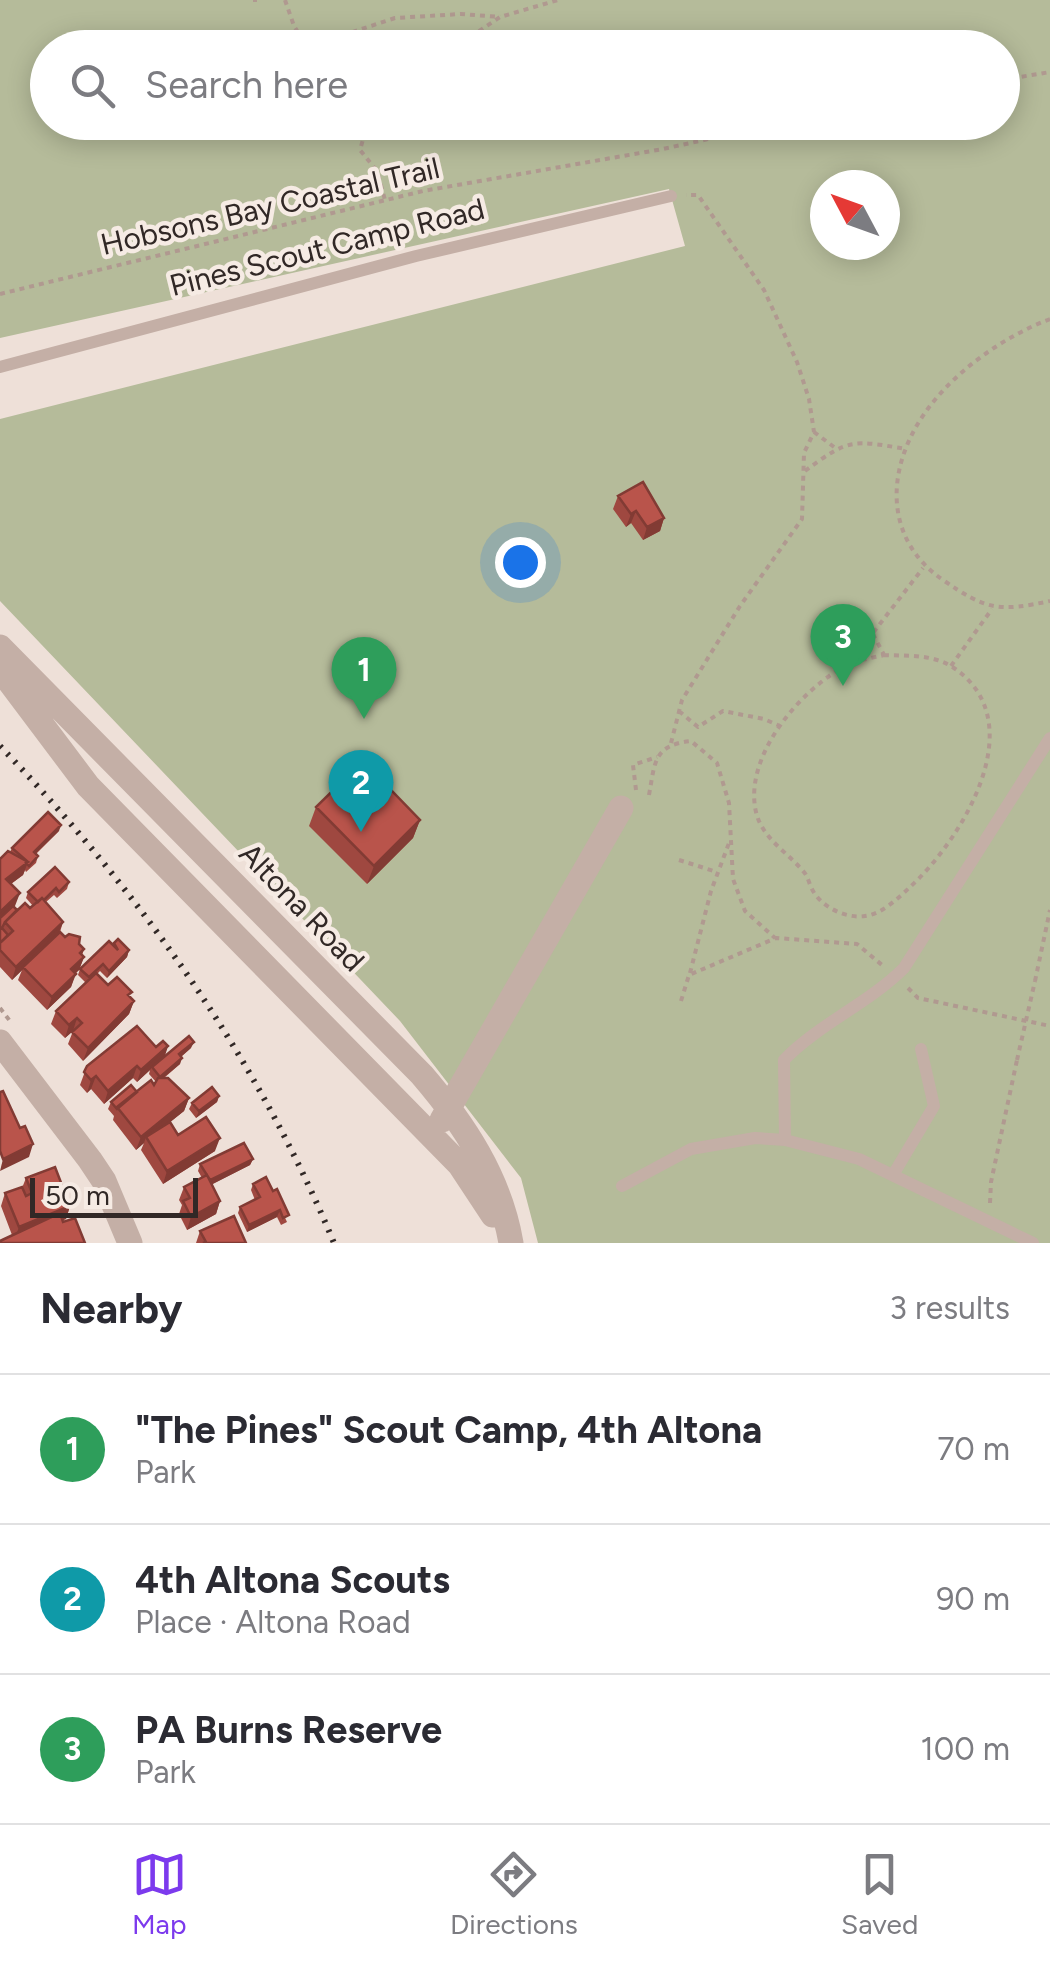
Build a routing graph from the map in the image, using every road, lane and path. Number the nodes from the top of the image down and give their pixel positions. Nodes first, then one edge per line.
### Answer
1 (285, 0) edge
2 (558, 0) edge
3 (500, 17) junction
4 (297, 30) edge
5 (357, 30) edge
6 (481, 30) edge
7 (1050, 72) edge
8 (1020, 77) edge
9 (363, 140) edge
10 (704, 140) edge
11 (671, 196) joint
12 (385, 200) junction
13 (0, 294) edge
14 (1050, 319) edge
15 (0, 367) edge
16 (814, 432) junction
17 (835, 448) junction
18 (906, 449) junction
19 (803, 472) junction
20 (924, 567) junction
21 (1050, 601) edge
22 (992, 608) junction
23 (873, 634) junction
24 (0, 646) edge
25 (884, 654) junction
26 (849, 664) junction
27 (951, 666) junction
28 (0, 669) edge
29 (678, 711) junction
30 (780, 726) junction
31 (698, 727) junction
32 (1050, 738) edge
33 (691, 741) junction
34 (671, 744) junction
35 (656, 757) junction
36 (650, 796) dead end
37 (629, 804) joint
38 (731, 839) junction
39 (679, 860) dead end
40 (718, 872) junction
41 (1050, 910) edge
42 (776, 938) junction
43 (689, 974) junction
44 (896, 977) junction
45 (681, 1001) dead end
46 (1050, 1026) edge
47 (1, 1046) edge
48 (920, 1049) dead end
49 (450, 1108) junction
50 (430, 1136) junction
51 (785, 1140) junction
52 (892, 1176) junction
53 (622, 1186) dead end
54 (990, 1222) junction
55 (130, 1243) edge
56 (503, 1243) edge
57 (510, 1243) edge
58 (1033, 1243) edge

1 - 4 path
2 - 3 path
3 - 5 path
3 - 6 path
7 - 8 path
9 - 12 path
10 - 12 path, Hobsons Bay Coastal Trail
11 - 15 lane, Pines Scout Camp Road
11 - 16 path
12 - 13 path, Hobsons Bay Coastal Trail
14 - 18 path
16 - 17 path
16 - 19 path
17 - 18 path
17 - 19 path
18 - 20 path
19 - 29 path
20 - 22 path
20 - 23 path
21 - 22 path
22 - 27 path
23 - 25 path
23 - 26 path
24 - 49 street, Altona Road
25 - 26 path
25 - 27 path
26 - 30 path
27 - 30 path
28 - 50 street
29 - 31 path
29 - 34 path
30 - 31 path
31 - 33 path
32 - 44 lane
33 - 34 path
33 - 38 path
34 - 35 path
35 - 36 path
35 - 37 path
37 - 49 street
38 - 40 path
38 - 42 path
39 - 40 path
40 - 43 path
41 - 54 path, bridge
42 - 43 path
42 - 44 path
43 - 45 path
44 - 46 path
44 - 51 lane
47 - 55 street
48 - 52 lane
49 - 50 street
49 - 57 street, Altona Road
50 - 56 street
51 - 52 lane
51 - 53 lane
52 - 54 lane
54 - 58 lane

